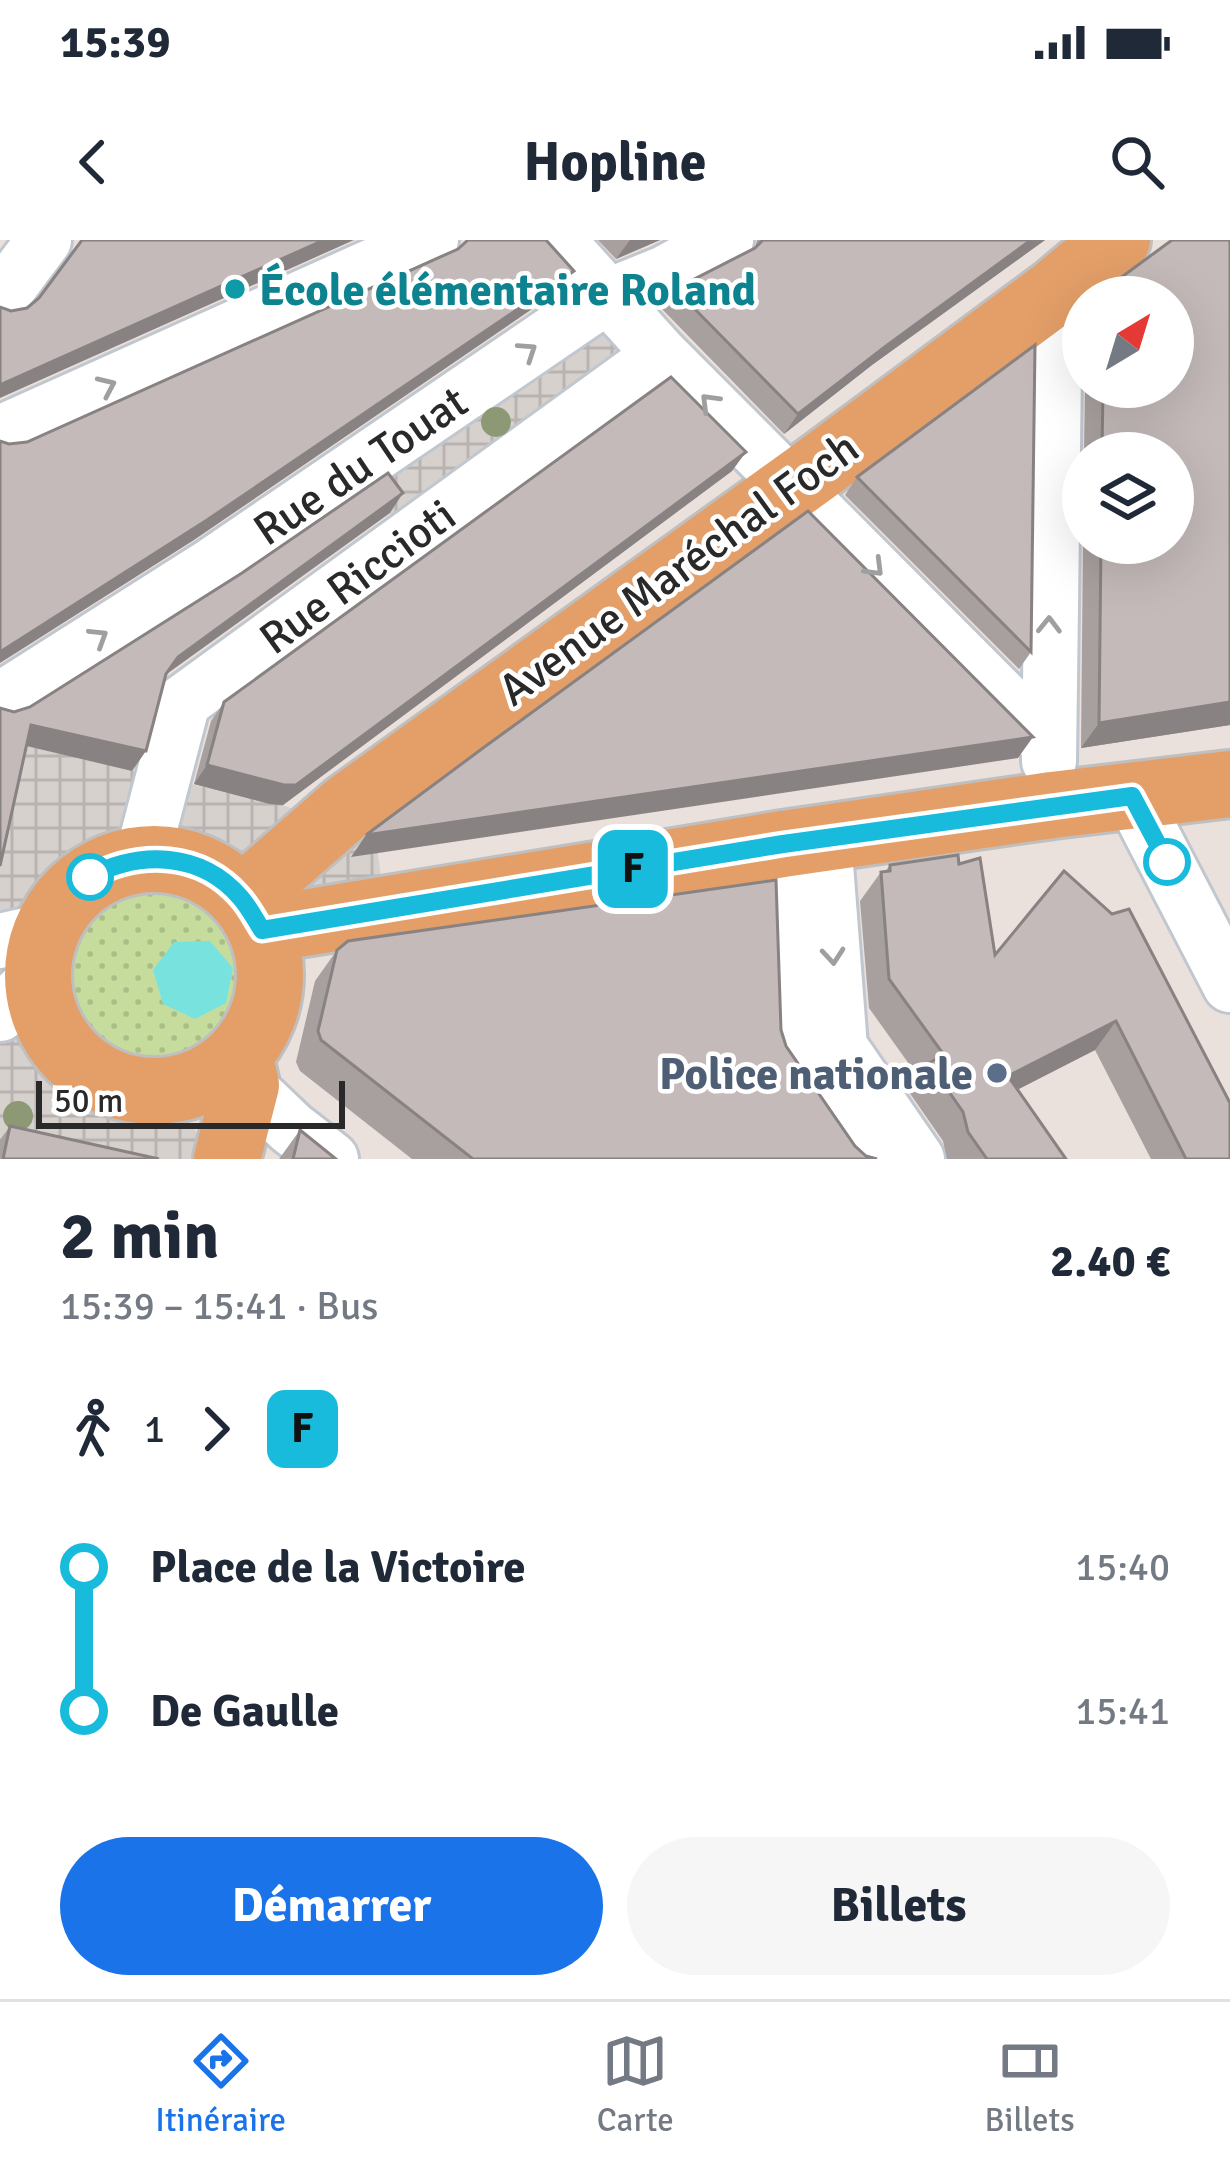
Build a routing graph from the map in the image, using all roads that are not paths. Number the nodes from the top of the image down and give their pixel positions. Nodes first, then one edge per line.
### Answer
1 (44, 240) edge
2 (431, 240) edge
3 (557, 240) edge
4 (726, 240) edge
5 (1117, 240) edge
6 (1055, 292) junction
7 (606, 297) junction
8 (0, 299) edge
9 (661, 355) junction
10 (0, 433) edge
11 (792, 485) junction
12 (0, 700) edge
13 (1050, 774) junction
14 (1230, 784) edge
15 (1132, 796) junction
16 (803, 842) junction
17 (142, 858) junction
18 (252, 914) junction
19 (20, 966) edge
20 (1230, 985) edge
21 (243, 1070) junction
22 (151, 1091) junction
23 (211, 1159) edge
24 (227, 1159) edge
25 (331, 1159) edge
26 (859, 1159) edge
27 (917, 1159) edge

1 - 8 street
10 -> 2 street
3 - 7 street
4 - 7 street, Rue du Touat
5 - 6 main road, Avenue Maréchal Foch
6 - 11 main road, Avenue Maréchal Foch
13 -> 6 street
7 - 9 street
12 -> 7 street, Rue du Touat
11 -> 9 street
9 - 17 street, Rue Riccioti
11 -> 13 street
11 - 18 main road, Avenue Maréchal Foch
13 - 15 main road
13 - 16 main road
14 - 15 main road
15 - 20 street
16 - 18 main road
16 - 26 street
16 -> 27 street
17 - 18 main road
17 - 19 main road
18 - 21 main road
19 - 22 main road
21 - 22 main road
21 - 24 main road
21 - 25 street
22 - 23 main road

